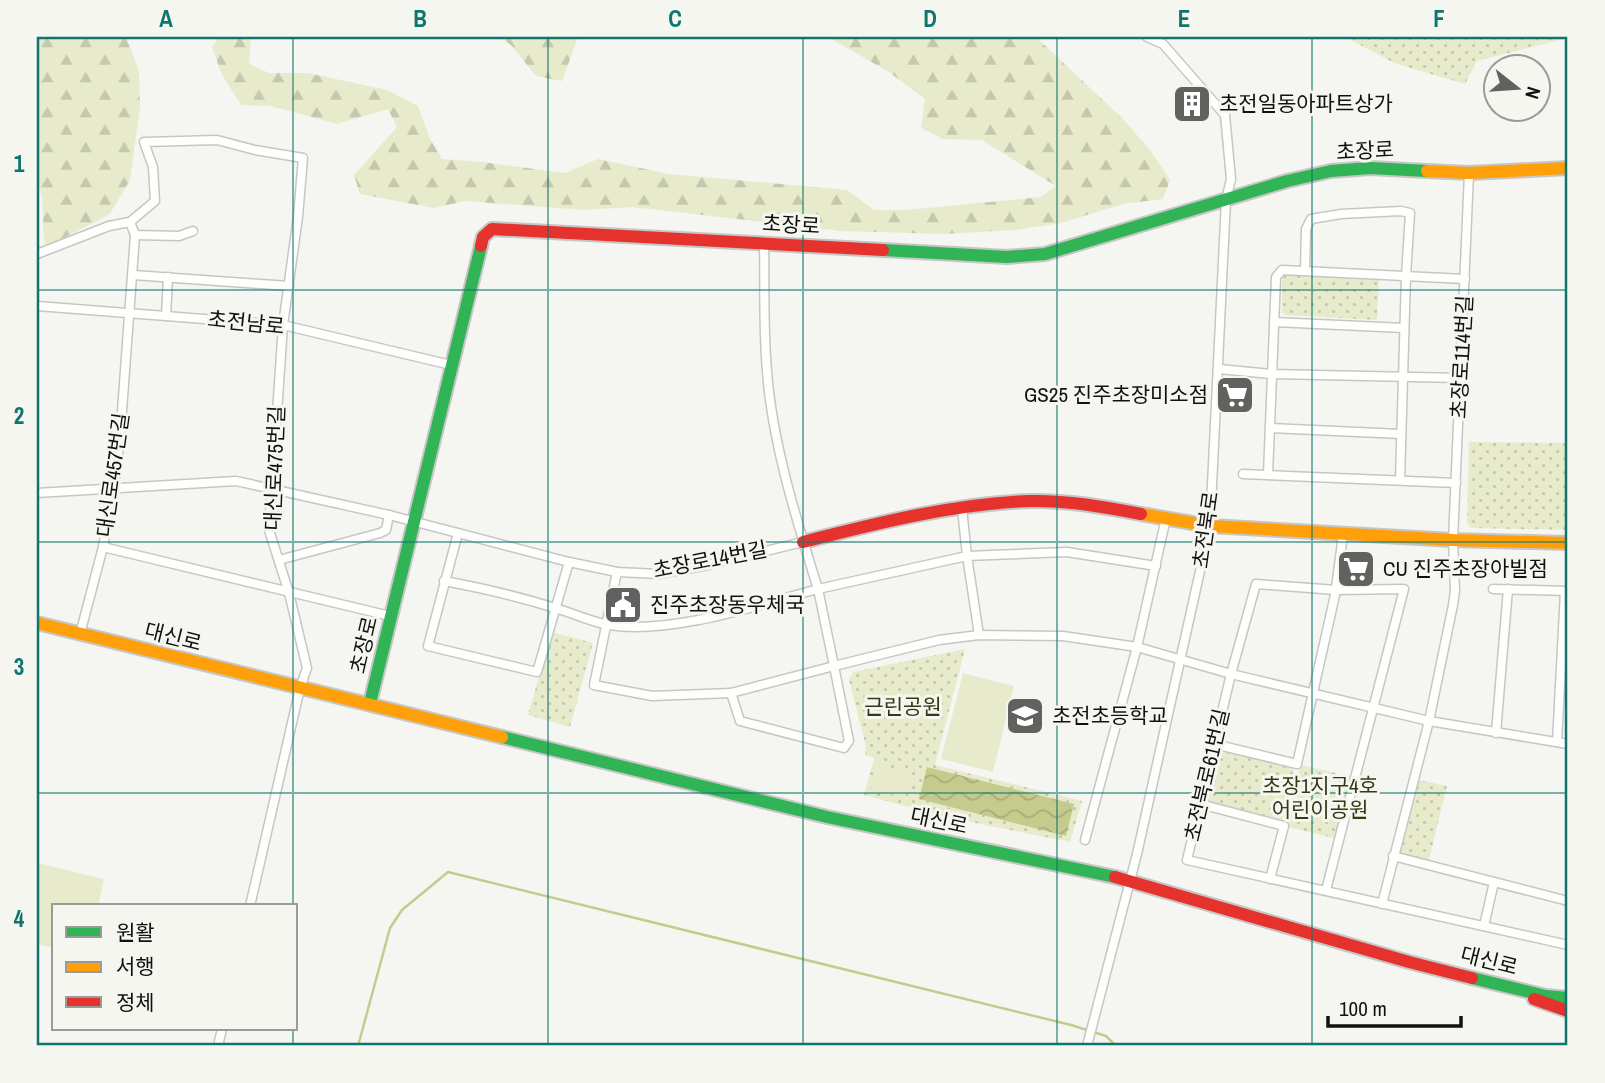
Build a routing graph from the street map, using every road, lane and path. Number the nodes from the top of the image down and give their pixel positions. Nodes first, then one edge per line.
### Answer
1 (1147, 37) edge
2 (1568, 169) edge
3 (1469, 173) junction
4 (1226, 200) junction
5 (130, 222) junction
6 (193, 231) dead end
7 (135, 235) junction
8 (764, 243) junction
9 (37, 254) edge
10 (1305, 270) junction
11 (133, 275) junction
12 (1406, 276) junction
13 (168, 277) junction
14 (1465, 279) junction
15 (289, 286) junction
16 (37, 306) edge
17 (130, 313) junction
18 (166, 316) junction
19 (1274, 322) junction
20 (284, 326) junction
21 (1404, 328) junction
22 (451, 365) junction
23 (1219, 369) junction
24 (1271, 374) junction
25 (1402, 376) junction
26 (1460, 378) junction
27 (1270, 428) junction
28 (1401, 434) junction
29 (1243, 474) dead end
30 (1268, 474) junction
31 (1400, 480) junction
32 (1456, 483) junction
33 (114, 487) junction
34 (270, 488) junction
35 (37, 493) edge
36 (962, 508) junction
37 (389, 515) junction
38 (1166, 518) junction
39 (412, 520) junction
40 (1210, 526) junction
41 (457, 533) junction
42 (1343, 534) junction
43 (1453, 540) junction
44 (803, 542) junction
45 (1568, 543) edge
46 (103, 547) junction
47 (967, 556) junction
48 (279, 560) junction
49 (569, 562) junction
50 (1156, 566) junction
51 (617, 572) junction
52 (444, 581) junction
53 (818, 589) junction
54 (1493, 589) dead end
55 (1508, 589) junction
56 (1336, 590) junction
57 (1567, 591) edge
58 (289, 593) junction
59 (556, 608) junction
60 (390, 616) junction
61 (37, 624) edge
62 (607, 625) junction
63 (80, 634) junction
64 (979, 635) junction
65 (1137, 647) junction
66 (1180, 660) junction
67 (834, 666) junction
68 (1231, 674) junction
69 (300, 688) junction
70 (1314, 692) junction
71 (732, 693) junction
72 (370, 703) junction
73 (1372, 707) junction
74 (1429, 722) junction
75 (1496, 733) junction
76 (1557, 742) junction
77 (1214, 744) junction
78 (1568, 744) edge
79 (1200, 804) junction
80 (1085, 840) dead end
81 (1394, 856) junction
82 (1270, 879) junction
83 (1130, 880) junction
84 (1494, 881) junction
85 (1326, 890) junction
86 (1568, 901) edge
87 (250, 904) edge
88 (1382, 904) junction
89 (1484, 926) junction
90 (1568, 944) edge
91 (1519, 989) junction
92 (1566, 996) edge
93 (1568, 1012) edge
94 (1087, 1046) edge

1 - 4 street, 초전북로
2 - 3 street, 초장로
3 - 4 street, 초장로
3 - 14 street, 초장로114번길
4 - 8 street, 초장로
4 - 23 street, 초전북로
5 - 7 street
5 - 9 street
5 - 15 street, 대신로475번길
6 - 7 street
7 - 11 street, 대신로457번길
8 - 22 street, 초장로
8 - 44 street
10 - 12 street
10 - 12 street
10 - 19 street
11 - 13 street
11 - 17 street, 대신로457번길
12 - 14 street
12 - 21 street
13 - 15 street
13 - 18 street
14 - 26 street, 초장로114번길
15 - 20 street, 대신로475번길
16 - 17 street, 초전남로
17 - 18 street, 초전남로
17 - 33 street, 대신로457번길
18 - 20 street, 초전남로
19 - 21 street
19 - 24 street
20 - 22 street, 초전남로
20 - 34 street, 대신로475번길
21 - 25 street
22 - 39 street, 초장로
23 - 24 street
23 - 40 street, 초전북로
24 - 25 street
24 - 27 street
25 - 26 street
25 - 28 street
26 - 32 street, 초장로114번길
27 - 28 street
27 - 30 street
28 - 31 street
29 - 30 street
30 - 31 street
31 - 32 street
32 - 43 street, 초장로114번길
33 - 34 street, 초장로14번길
33 - 35 street, 초장로14번길
33 - 46 street, 대신로457번길
34 - 37 street, 초장로14번길
34 - 48 street, 대신로475번길
36 - 38 street
36 - 44 street
36 - 47 street
37 - 39 street, 초장로14번길
37 - 48 street
38 - 40 street
38 - 50 street
39 - 41 street, 초장로14번길
39 - 60 street, 초장로
40 - 42 street
40 - 66 street, 초전북로
41 - 49 street, 초장로14번길
41 - 52 street
42 - 43 street
42 - 56 street
43 - 45 street
43 - 74 street
44 - 51 street, 초장로14번길
44 - 53 street
46 - 58 street
46 - 63 street, 대신로457번길
47 - 50 street
47 - 53 street
47 - 64 street
48 - 58 street, 대신로475번길
49 - 51 street, 초장로14번길
49 - 59 street
50 - 65 street
51 - 62 street
52 - 59 street
52 - 59 street
53 - 62 street
53 - 67 street
54 - 55 street
55 - 57 street
55 - 75 street
56 - 68 street, 초전북로61번길
56 - 70 street
56 - 73 street, 초전북로61번길
57 - 76 street
58 - 60 street
58 - 69 street, 대신로475번길
59 - 62 street
60 - 72 street, 초장로
61 - 63 street, 대신로
62 - 71 street
63 - 69 street, 대신로
64 - 65 street
64 - 67 street
65 - 66 street
65 - 80 street
66 - 68 street
66 - 83 street, 초전북로
67 - 71 street
67 - 71 street
68 - 70 street
68 - 77 street, 초전북로61번길
69 - 72 street, 대신로
69 - 87 street
70 - 73 street
70 - 77 street
72 - 83 street, 대신로
73 - 74 street
73 - 85 street, 초전북로61번길
74 - 75 street
74 - 81 street
75 - 76 street
76 - 78 street
77 - 79 street, 초전북로61번길
79 - 82 street
79 - 82 street, 초전북로61번길
81 - 84 street
81 - 88 street
82 - 85 street, 초전북로61번길
83 - 91 street, 대신로
83 - 94 street, 초전북로
84 - 86 street
84 - 89 street
85 - 88 street, 초전북로61번길
88 - 89 street, 초전북로61번길
89 - 90 street, 초전북로61번길
91 - 92 street, 대신로
91 - 93 street

